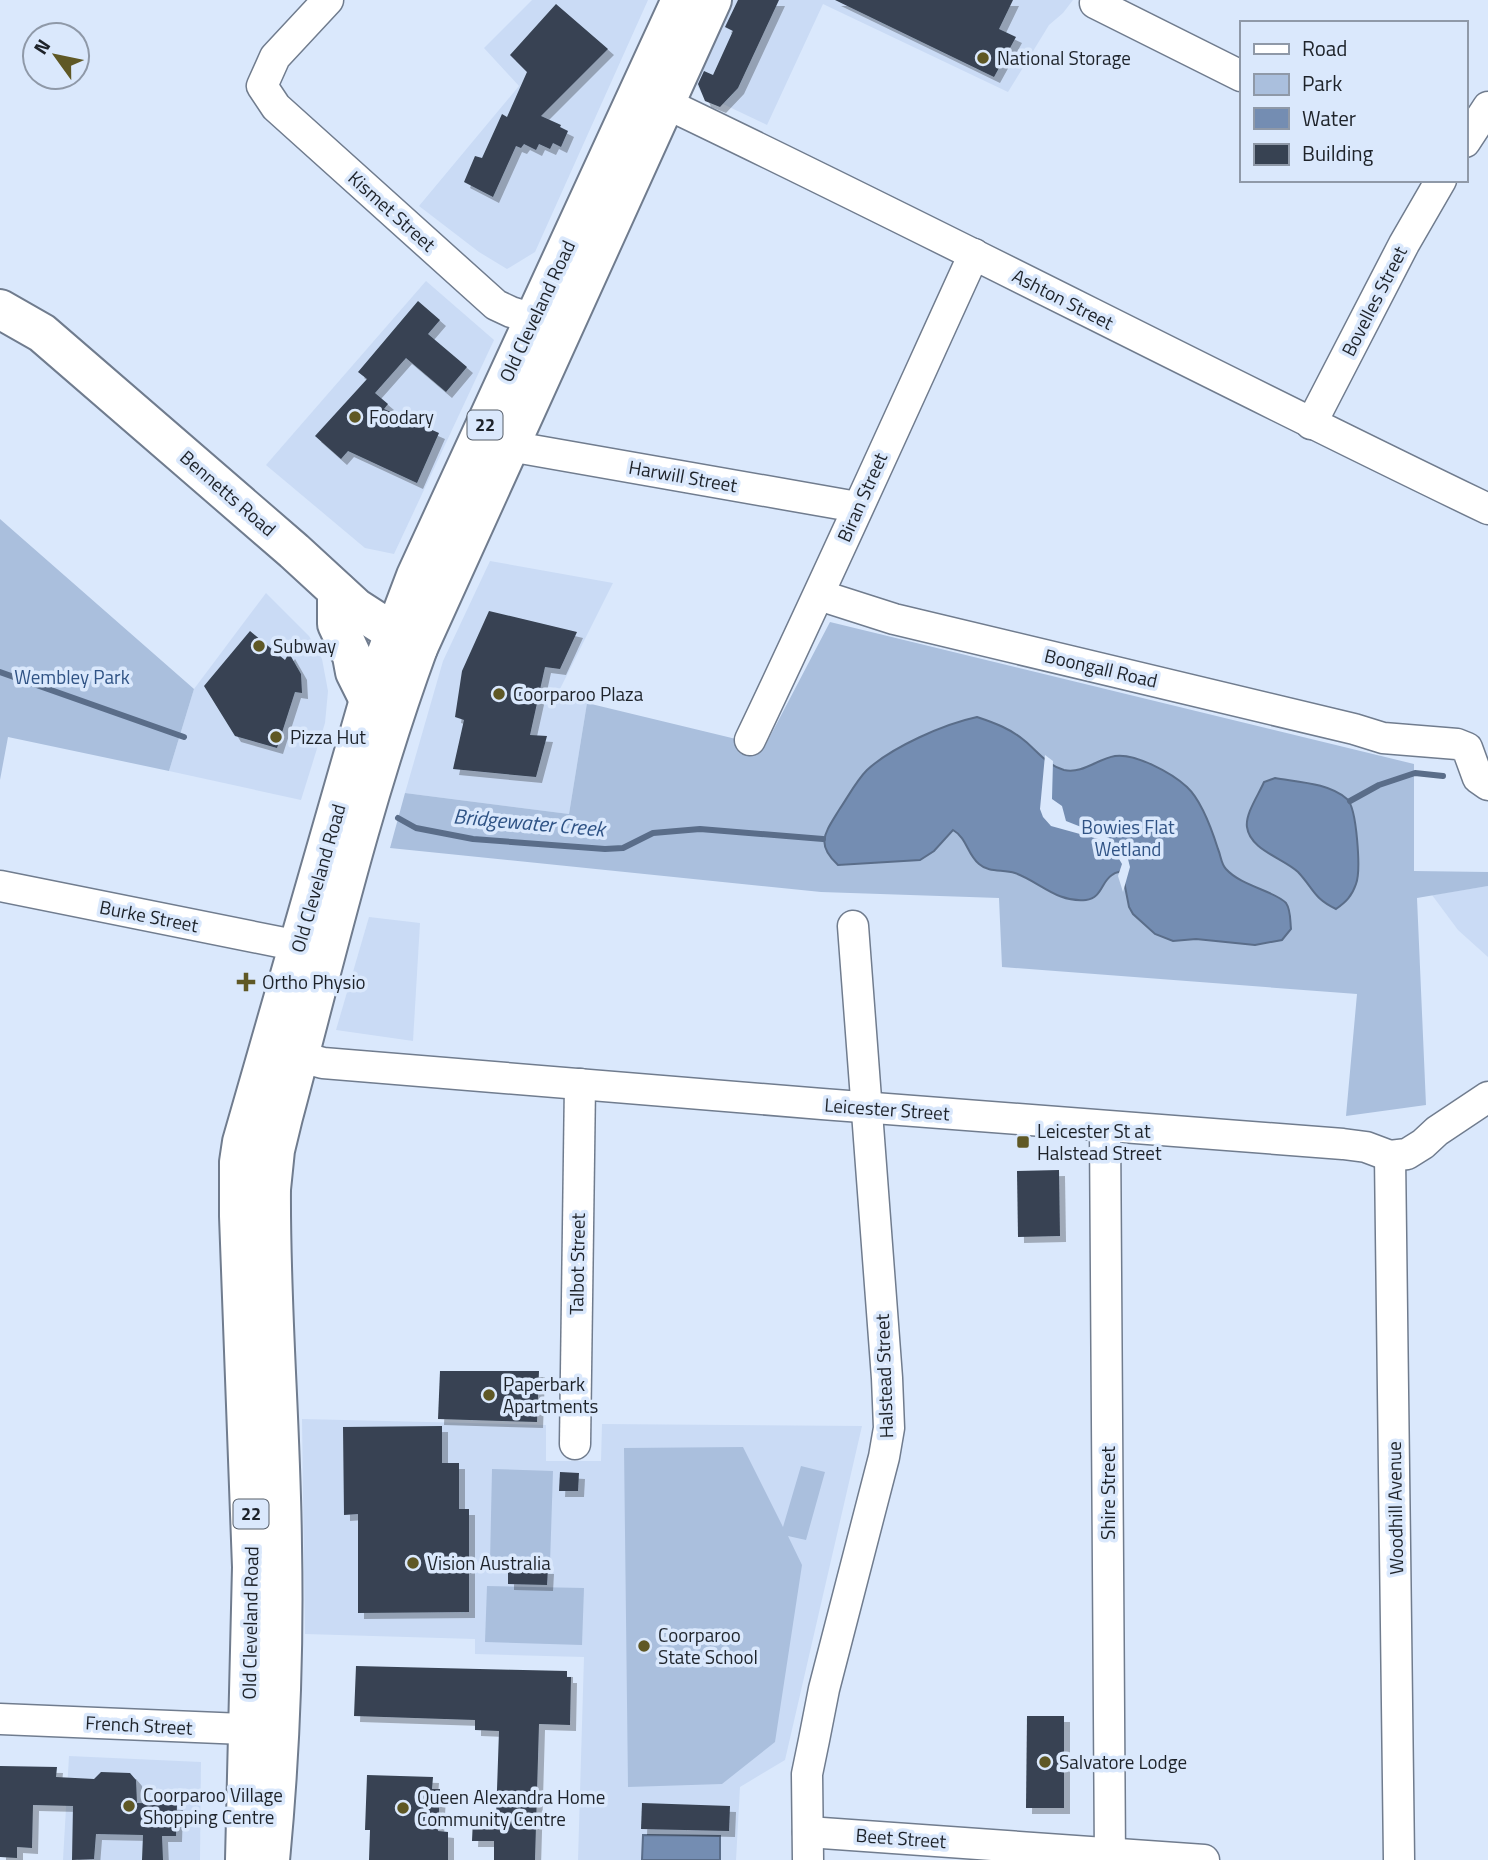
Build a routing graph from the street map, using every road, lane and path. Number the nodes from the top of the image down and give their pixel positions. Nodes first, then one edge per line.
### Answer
1 (328, 0) edge
2 (681, 0) edge
3 (712, 0) edge
4 (1095, 3) dead end
5 (1240, 76) edge
6 (651, 97) junction
7 (1488, 107) edge
8 (1467, 139) edge
9 (1440, 182) edge
10 (974, 254) junction
11 (0, 281) edge
12 (0, 309) edge
13 (534, 319) junction
14 (42, 333) junction
15 (1311, 424) junction
16 (509, 446) junction
17 (857, 507) junction
18 (1488, 509) edge
19 (337, 591) junction
20 (819, 595) junction
21 (405, 641) junction
22 (369, 700) junction
23 (750, 740) dead end
24 (1488, 785) edge
25 (0, 886) edge
26 (853, 926) dead end
27 (299, 946) junction
28 (284, 1052) junction
29 (580, 1084) junction
30 (1488, 1097) edge
31 (865, 1107) junction
32 (1105, 1126) junction
33 (1390, 1156) junction
34 (575, 1444) dead end
35 (0, 1719) edge
36 (263, 1730) junction
37 (808, 1846) edge
38 (1110, 1857) edge
39 (245, 1860) edge
40 (270, 1860) edge
41 (1204, 1860) edge
42 (1399, 1860) edge

1 - 13 street, Kismet Street
2 - 6 main road, Old Cleveland Road / 22
3 - 6 main road, Old Cleveland Road / 22
4 - 5 street
6 - 10 street, Ashton Street
6 - 13 main road, Old Cleveland Road / 22
6 - 16 main road, Old Cleveland Road / 22
7 - 8 street
9 - 15 street, Bovelles Street
10 - 15 street, Ashton Street
10 - 17 street, Biran Street
11 - 14 main road, Bennetts Road
12 - 14 main road, Bennetts Road
13 - 21 main road, Old Cleveland Road / 22
14 - 19 main road, Bennetts Road
15 - 18 street, Ashton Street
16 - 17 street, Harwill Street
16 - 21 main road, Old Cleveland Road / 22
17 - 20 street, Biran Street
19 - 21 main road, Bennetts Road
19 - 22 main road
20 - 23 street, Biran Street
20 - 24 street, Boongall Road
21 - 22 main road, Old Cleveland Road / 22
21 - 28 main road, Old Cleveland Road / 22
22 - 27 main road, Old Cleveland Road / 22
25 - 27 street, Burke Street
26 - 31 street, Halstead Street
27 - 28 main road, Old Cleveland Road / 22
28 - 29 street, Leicester Street
28 - 36 main road, Old Cleveland Road / 22
29 - 31 street, Leicester Street
29 - 34 street, Talbot Street
30 - 33 street
31 - 32 street, Leicester Street
31 - 37 street, Halstead Street
32 - 33 street, Leicester Street
32 - 38 street, Shire Street
33 - 42 street, Woodhill Avenue
35 - 36 street, French Street
36 - 39 main road, Old Cleveland Road / 22
36 - 40 main road, Old Cleveland Road / 22
37 - 38 street, Beet Street
38 - 41 street, Beet Street

